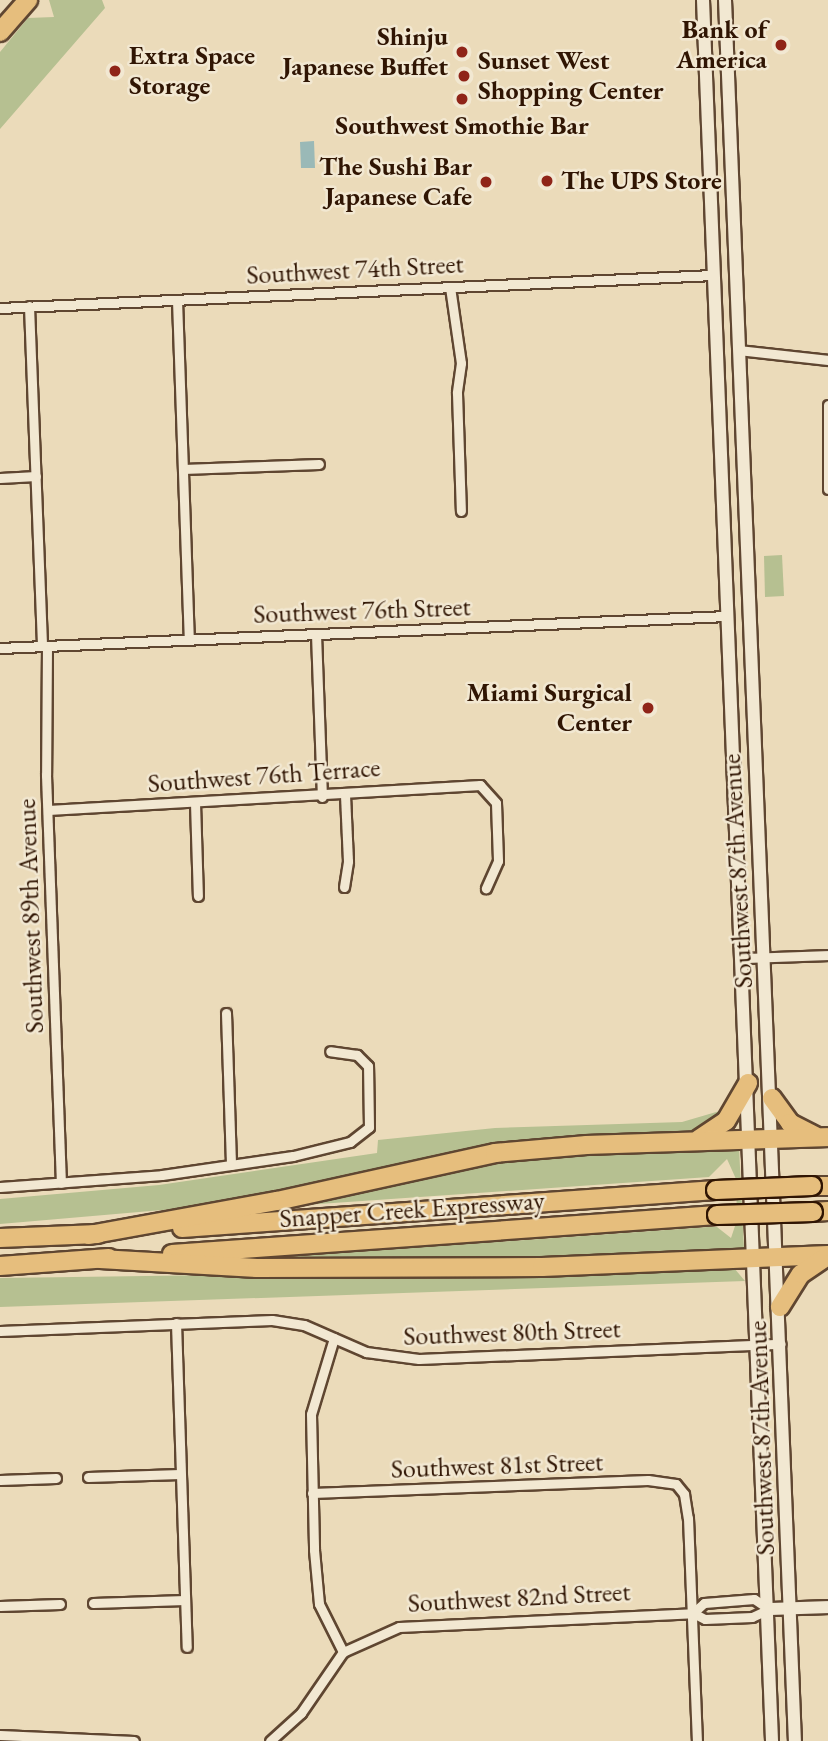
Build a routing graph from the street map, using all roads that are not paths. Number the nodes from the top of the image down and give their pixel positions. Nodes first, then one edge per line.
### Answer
1 (703, 0) edge
2 (725, 0) edge
3 (22, 7) edge
4 (0, 32) edge
5 (729, 135) junction
6 (707, 137) junction
7 (713, 275) junction
8 (450, 287) junction
9 (177, 300) junction
10 (29, 306) junction
11 (0, 308) edge
12 (738, 350) junction
13 (716, 359) junction
14 (828, 360) edge
15 (828, 405) edge
16 (319, 464) dead end
17 (183, 469) junction
18 (721, 472) junction
19 (36, 476) junction
20 (0, 478) edge
21 (828, 489) edge
22 (743, 495) junction
23 (461, 511) dead end
24 (748, 615) junction
25 (726, 616) junction
26 (316, 634) junction
27 (189, 639) junction
28 (45, 646) junction
29 (0, 648) edge
30 (736, 782) junction
31 (758, 782) junction
32 (345, 795) junction
33 (322, 797) junction
34 (195, 803) junction
35 (48, 810) junction
36 (344, 887) dead end
37 (486, 888) dead end
38 (198, 896) dead end
39 (828, 955) edge
40 (765, 957) junction
41 (744, 958) junction
42 (226, 1013) dead end
43 (330, 1051) dead end
44 (748, 1083) junction
45 (772, 1098) junction
46 (823, 1137) edge
47 (751, 1139) junction
48 (774, 1140) junction
49 (694, 1141) junction
50 (232, 1165) junction
51 (61, 1183) junction
52 (820, 1186) edge
53 (0, 1187) edge
54 (821, 1211) edge
55 (89, 1235) junction
56 (0, 1238) edge
57 (779, 1255) junction
58 (828, 1256) edge
59 (755, 1258) junction
60 (100, 1259) junction
61 (0, 1266) edge
62 (780, 1307) junction
63 (176, 1323) junction
64 (0, 1331) edge
65 (334, 1338) junction
66 (781, 1344) junction
67 (758, 1345) junction
68 (180, 1474) junction
69 (88, 1477) dead end
70 (56, 1478) dead end
71 (0, 1480) edge
72 (312, 1493) junction
73 (185, 1600) junction
74 (93, 1603) dead end
75 (60, 1604) dead end
76 (0, 1606) edge
77 (828, 1607) edge
78 (792, 1608) junction
79 (769, 1609) junction
80 (693, 1613) junction
81 (187, 1647) dead end
82 (343, 1652) junction
83 (0, 1735) edge
84 (115, 1740) edge
85 (134, 1741) edge
86 (270, 1741) edge
87 (697, 1741) edge
88 (772, 1741) edge
89 (796, 1741) edge

1 - 6 main road, Southwest 87th Avenue
2 - 5 main road, Southwest 87th Avenue
3 - 4 highway
5 - 6 main road
5 - 12 main road, Southwest 87th Avenue
6 - 7 main road, Southwest 87th Avenue
7 - 8 street, Southwest 74th Street
7 - 13 main road, Southwest 87th Avenue
8 - 9 street, Southwest 74th Street
8 - 23 street
9 - 10 street, Southwest 74th Street
9 - 17 street
10 - 11 street, Southwest 74th Street
10 - 19 street, Southwest 89th Avenue
12 - 13 main road
12 - 14 street
12 - 22 main road, Southwest 87th Avenue
13 - 18 main road, Southwest 87th Avenue
15 - 21 street
16 - 17 street
17 - 27 street
18 - 22 main road
18 - 25 main road, Southwest 87th Avenue
19 - 20 street
19 - 28 street, Southwest 89th Avenue
22 - 24 main road, Southwest 87th Avenue
24 - 25 main road
24 - 31 main road, Southwest 87th Avenue
25 - 26 street, Southwest 76th Street
25 - 30 main road, Southwest 87th Avenue
26 - 27 street, Southwest 76th Street
26 - 33 street
27 - 28 street, Southwest 76th Street
28 - 29 street, Southwest 76th Street
28 - 35 street, Southwest 89th Avenue
30 - 31 main road
30 - 41 main road, Southwest 87th Avenue
31 - 40 main road, Southwest 87th Avenue
32 - 33 street, Southwest 76th Terrace
32 - 36 street
32 - 37 street, Southwest 76th Terrace
33 - 34 street, Southwest 76th Terrace
34 - 35 street, Southwest 76th Terrace
34 - 38 street
35 - 51 street, Southwest 89th Avenue
39 - 40 street
40 - 41 street
40 - 45 main road, Southwest 87th Avenue
41 - 44 main road, Southwest 87th Avenue
42 - 50 street
43 - 50 street
44 - 47 main road, Southwest 87th Avenue
44 - 49 highway
45 - 46 highway
45 - 48 main road, Southwest 87th Avenue
46 - 48 highway
47 - 48 highway
47 - 49 highway
47 - 59 main road, Southwest 87th Avenue
48 - 57 main road, Southwest 87th Avenue
49 - 55 highway
50 - 51 street
51 - 53 street
52 - 55 highway, Snapper Creek Expressway, bridge
54 - 60 highway, Snapper Creek Expressway, bridge
55 - 56 highway, Snapper Creek Expressway
57 - 58 highway
57 - 59 highway
57 - 62 main road, Southwest 87th Avenue
58 - 62 highway
59 - 60 highway
59 - 67 main road, Southwest 87th Avenue
60 - 61 highway, Snapper Creek Expressway
62 - 66 main road, Southwest 87th Avenue
63 - 64 street, Southwest 80th Street
63 - 65 street, Southwest 80th Street
63 - 68 street
65 - 67 street, Southwest 80th Street
65 - 72 street
66 - 67 street, Southwest 80th Street
66 - 78 main road, Southwest 87th Avenue
67 - 79 main road, Southwest 87th Avenue
68 - 69 street
68 - 73 street
70 - 71 street
72 - 80 street, Southwest 81st Street
72 - 82 street
73 - 74 street
73 - 81 street
75 - 76 street
77 - 78 main road, Southwest 82nd Street
78 - 79 main road, Southwest 82nd Street
78 - 89 main road, Southwest 87th Avenue
79 - 80 street, Southwest 82nd Street
79 - 80 street, Southwest 82nd Street
79 - 88 main road, Southwest 87th Avenue
80 - 82 street, Southwest 82nd Street
80 - 87 street
82 - 86 street, Southwest 82nd Street
83 - 84 street
84 - 85 street

